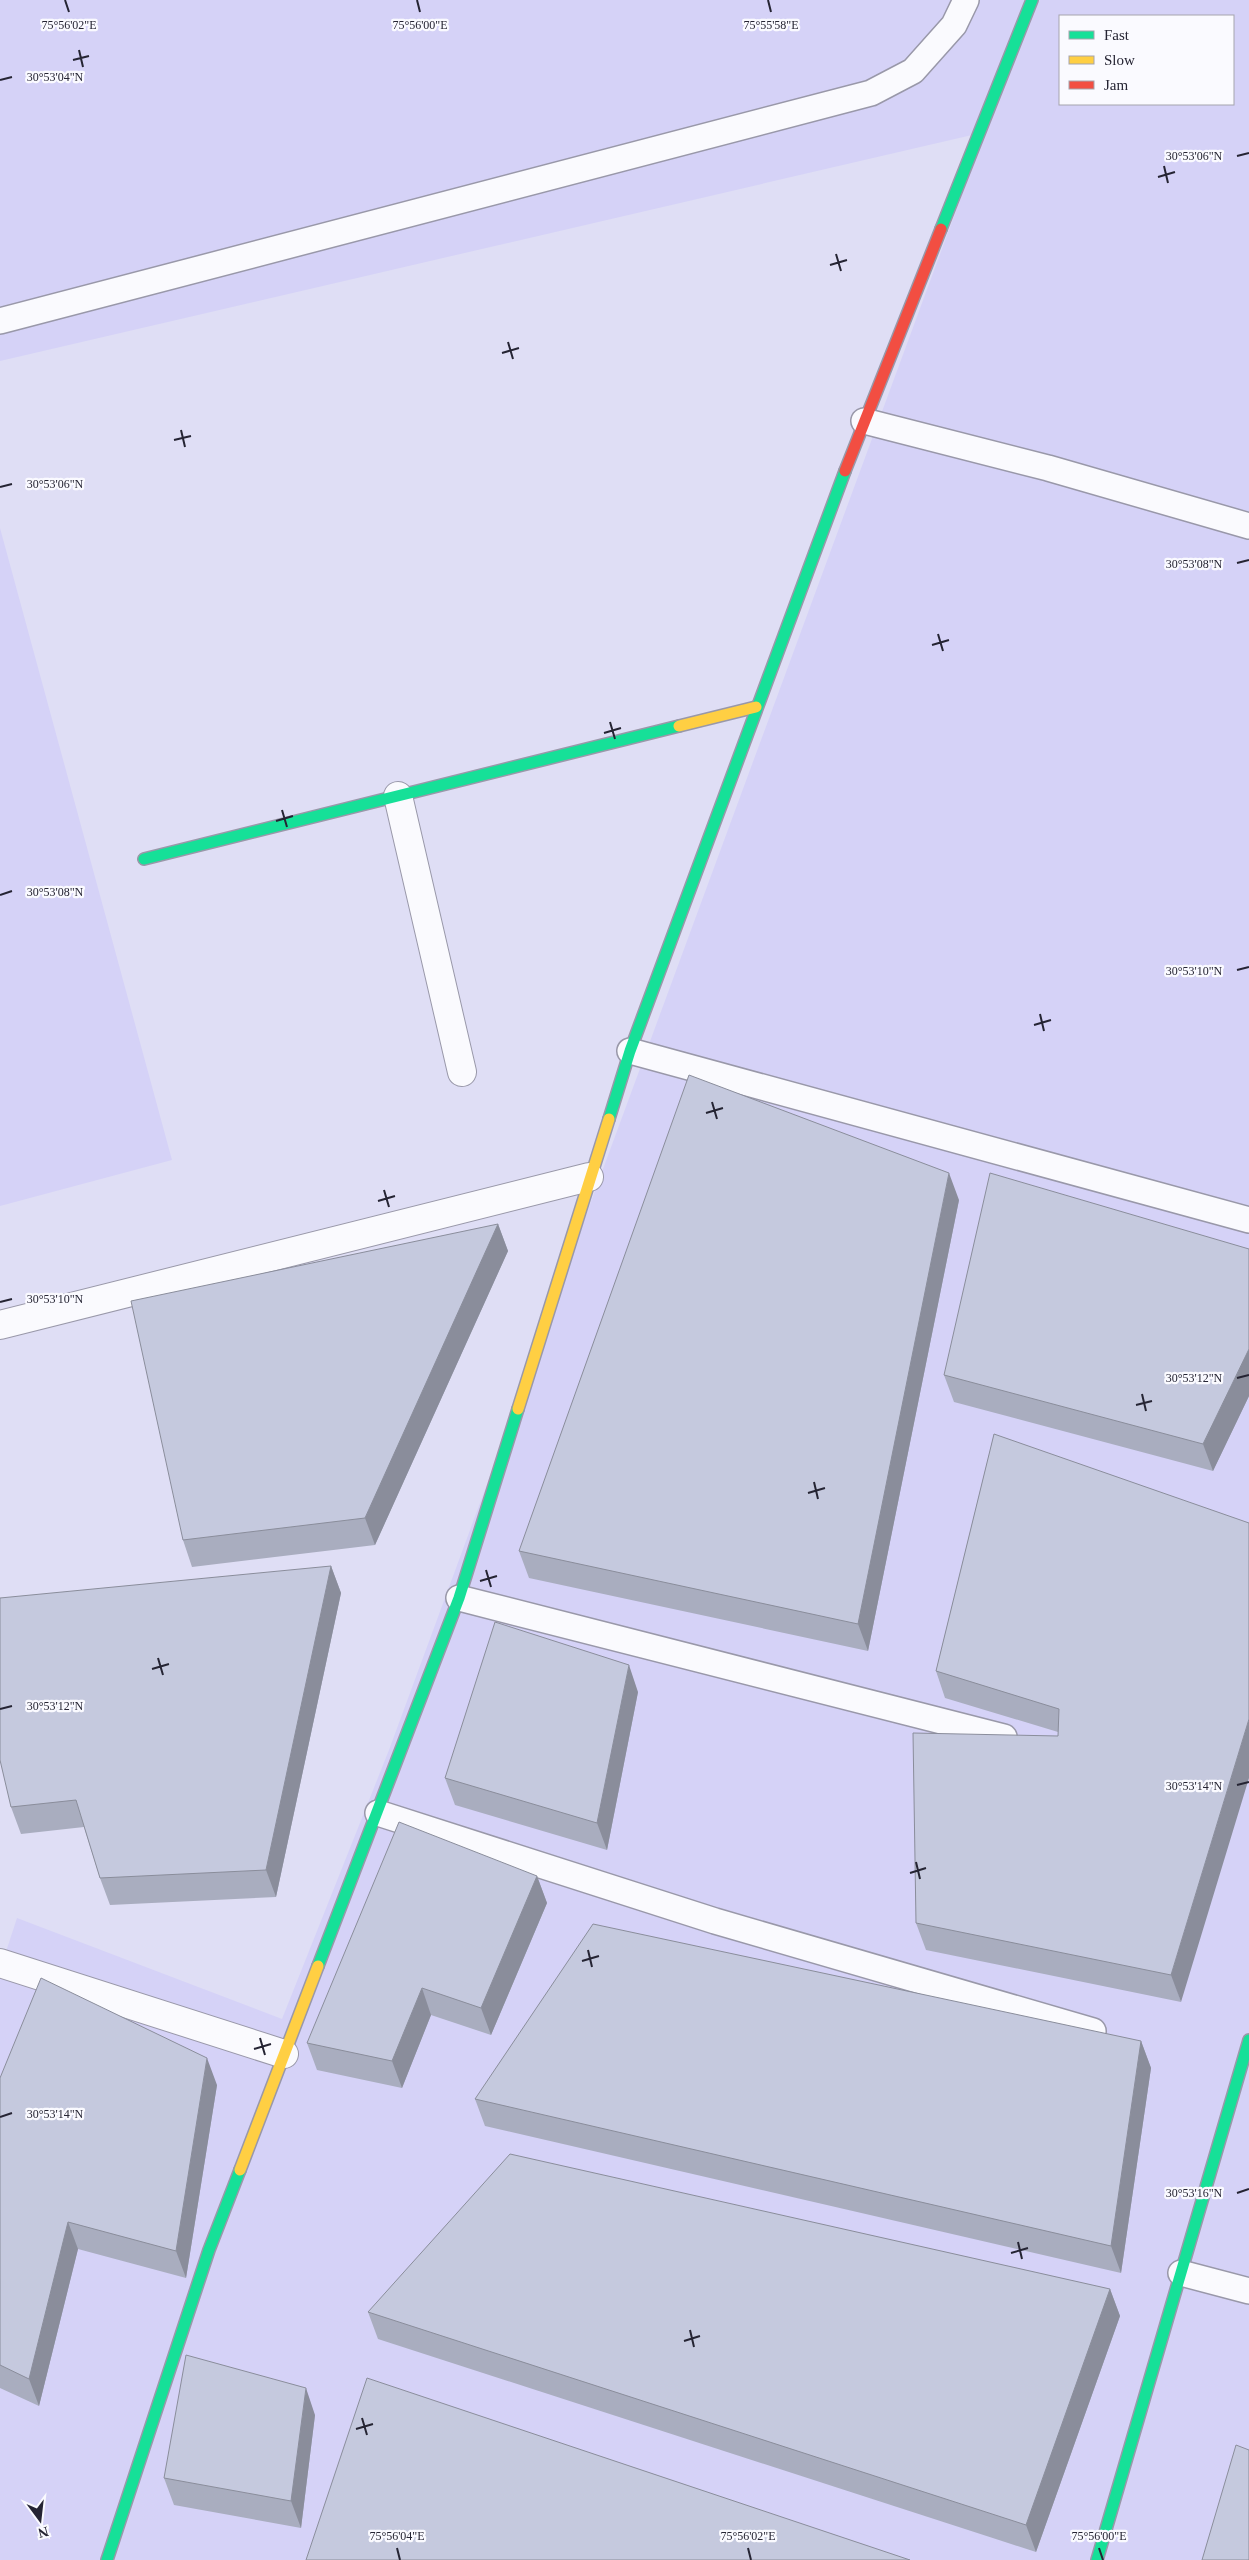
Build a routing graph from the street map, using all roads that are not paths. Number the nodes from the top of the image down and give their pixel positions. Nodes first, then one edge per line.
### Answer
1 (966, 0) edge
2 (1032, 0) edge
3 (0, 321) edge
4 (864, 421) junction
5 (1249, 526) edge
6 (756, 707) junction
7 (398, 796) junction
8 (144, 859) dead end
9 (630, 1051) junction
10 (462, 1072) dead end
11 (589, 1177) junction
12 (1249, 1220) edge
13 (0, 1325) edge
14 (459, 1598) junction
15 (1004, 1737) edge
16 (378, 1813) junction
17 (0, 1963) edge
18 (1093, 2031) edge
19 (1249, 2040) edge
20 (284, 2054) junction
21 (1181, 2273) junction
22 (1249, 2291) edge
23 (107, 2560) edge
24 (1097, 2560) edge

1 - 3 lane
2 - 4 street
4 - 5 lane
4 - 6 street
6 - 7 street
6 - 9 street
7 - 8 street
7 - 10 street
9 - 11 street
9 - 12 lane
11 - 13 street
11 - 14 street
14 - 15 lane
14 - 16 street
16 - 18 lane
16 - 20 street
17 - 20 street
19 - 21 street
20 - 23 street
21 - 22 lane
21 - 24 street

